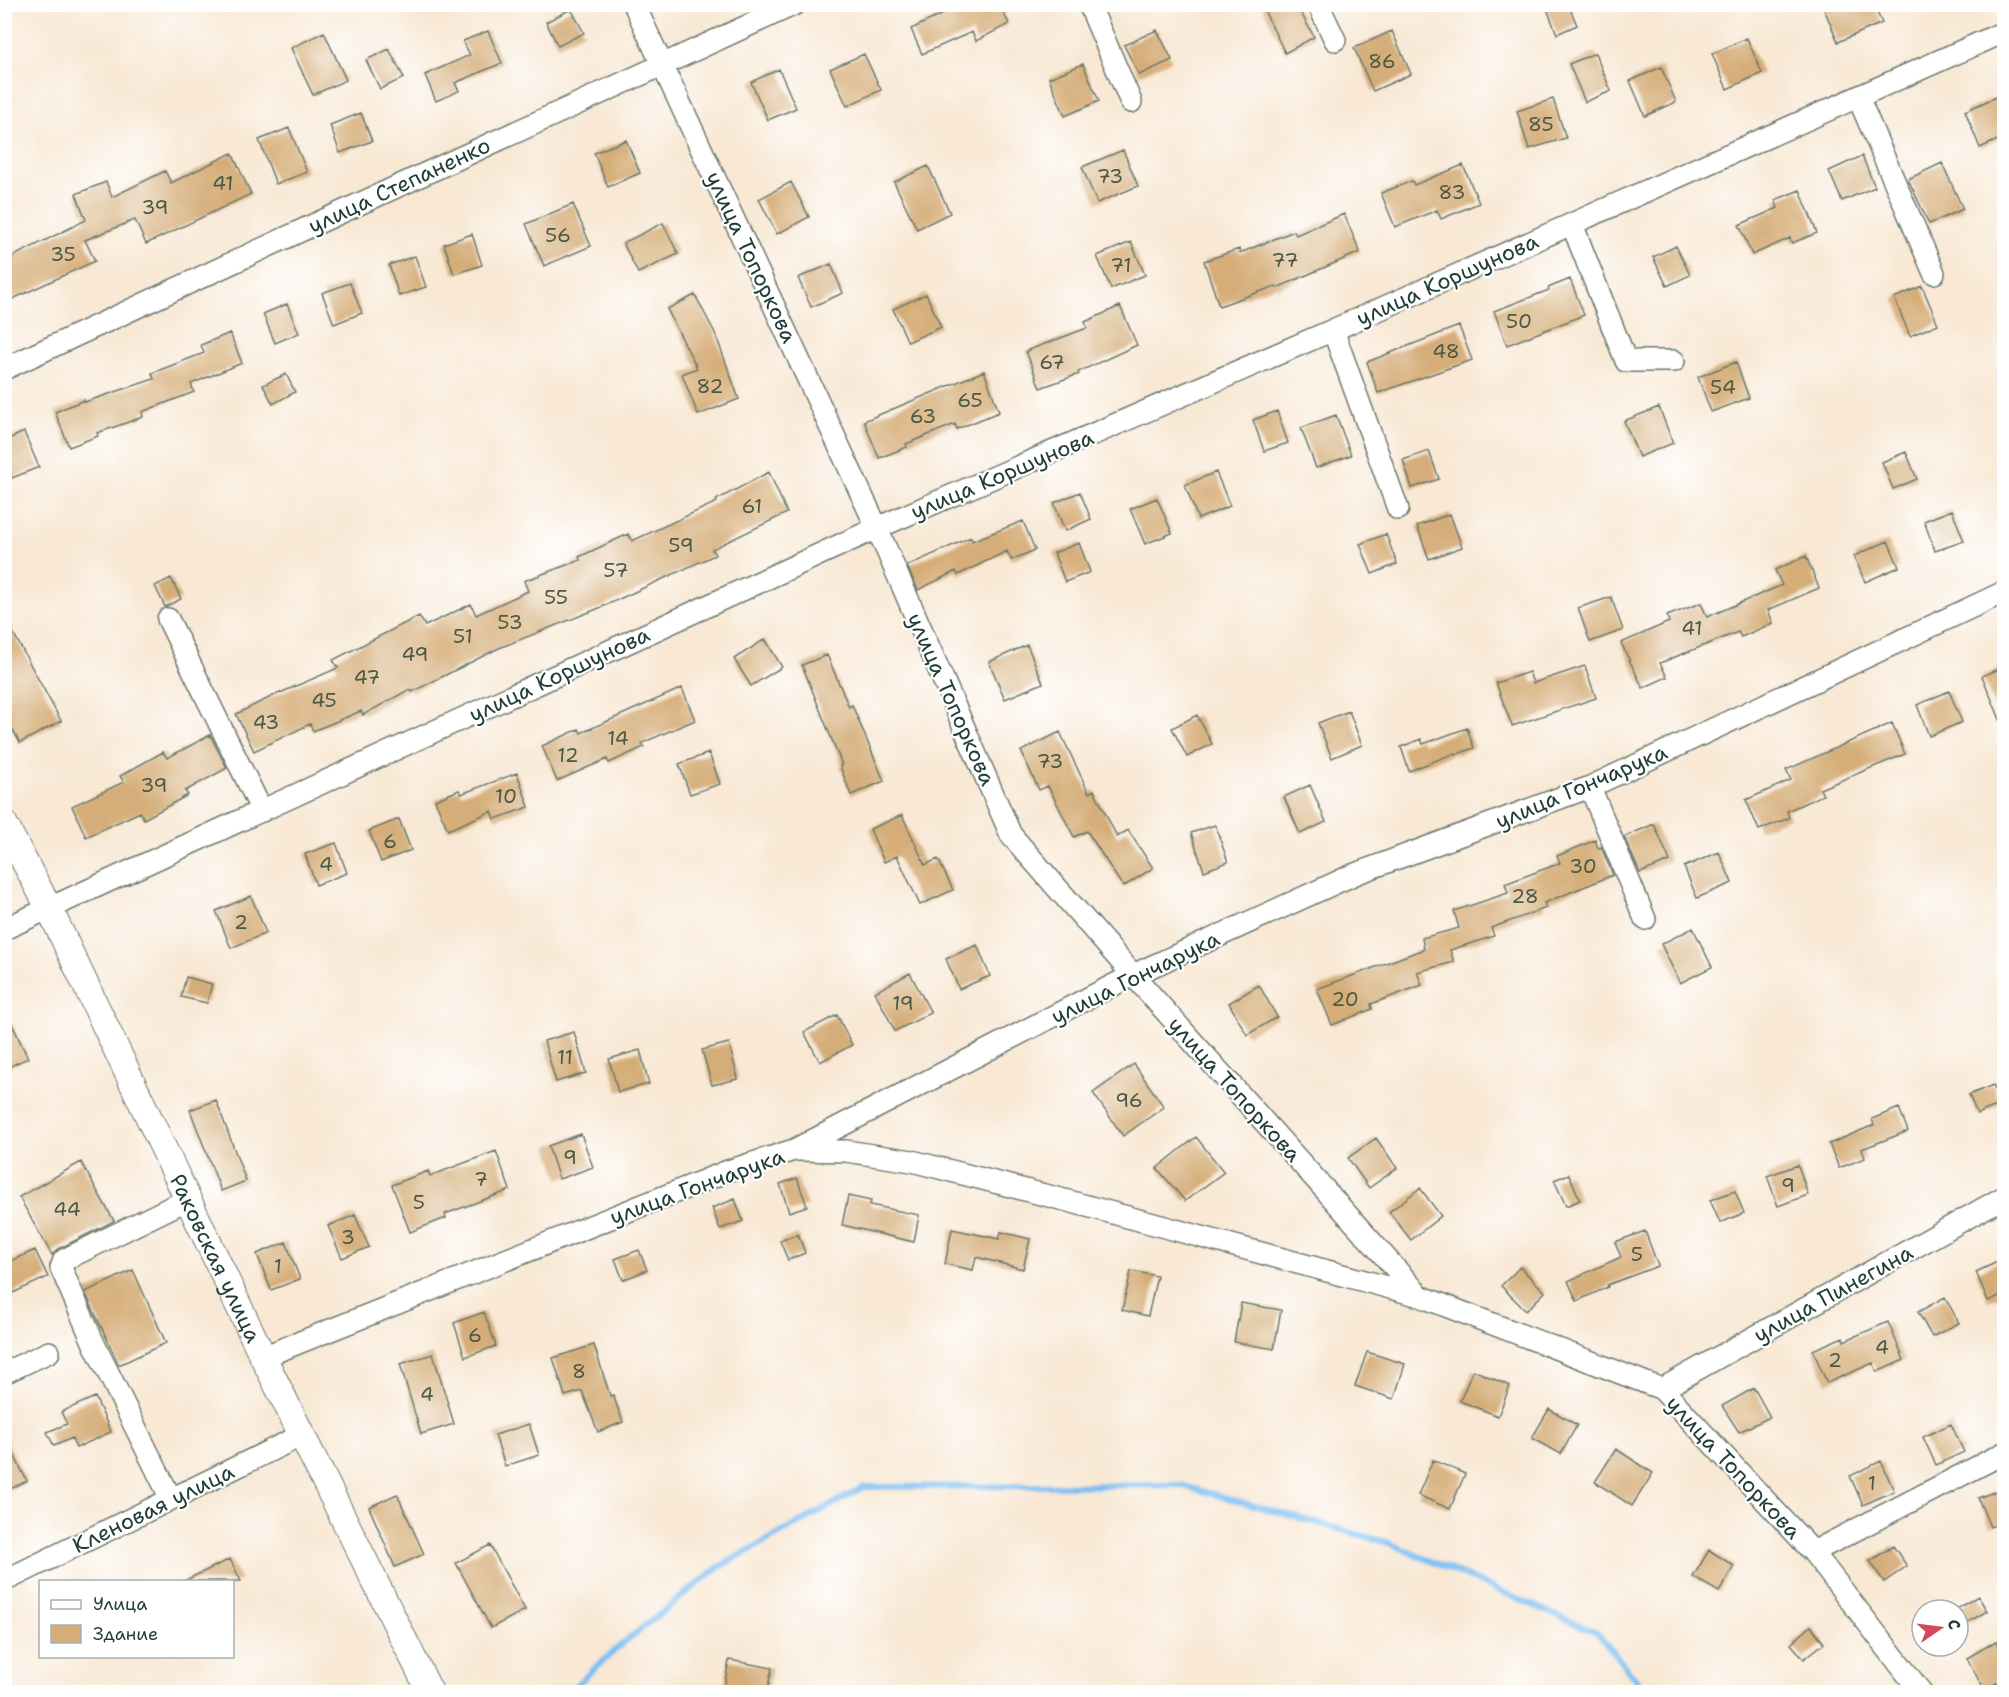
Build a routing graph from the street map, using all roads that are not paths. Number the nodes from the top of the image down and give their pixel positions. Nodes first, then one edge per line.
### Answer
1 (634, 4) edge
2 (795, 4) edge
3 (1089, 4) edge
4 (1318, 4) edge
5 (2004, 32) edge
6 (1335, 40) dead end
7 (663, 64) junction
8 (1858, 97) junction
9 (1131, 102) dead end
10 (1572, 224) junction
11 (1934, 273) dead end
12 (1333, 330) junction
13 (1674, 361) dead end
14 (4, 369) edge
15 (1398, 509) dead end
16 (877, 528) junction
17 (2004, 592) edge
18 (168, 619) dead end
19 (1590, 787) junction
20 (262, 811) junction
21 (4, 823) edge
22 (49, 908) junction
23 (1645, 919) dead end
24 (4, 929) edge
25 (1133, 975) junction
26 (794, 1150) junction
27 (2004, 1197) edge
28 (188, 1199) junction
29 (1420, 1296) junction
30 (49, 1352) dead end
31 (263, 1357) junction
32 (4, 1373) edge
33 (1662, 1389) junction
34 (302, 1435) junction
35 (2004, 1453) edge
36 (171, 1499) junction
37 (1813, 1552) junction
38 (4, 1581) edge
39 (430, 1692) edge
40 (1922, 1692) edge

1 - 7 street, улица Топоркова
2 - 7 street, улица Степаненко
3 - 9 street
4 - 6 street
5 - 8 street, улица Коршунова
7 - 14 street, улица Степаненко
7 - 16 street, улица Топоркова
8 - 10 street, улица Коршунова
8 - 11 street
10 - 12 street, улица Коршунова
10 - 13 street
12 - 15 street
12 - 16 street, улица Коршунова
16 - 20 street, улица Коршунова
16 - 25 street, улица Топоркова
17 - 19 street, улица Гончарука
18 - 20 street
19 - 23 street
19 - 25 street, улица Гончарука
20 - 22 street, улица Коршунова
21 - 22 main road, Раковская улица
22 - 24 street, улица Коршунова
22 - 28 main road, Раковская улица
25 - 26 street, улица Гончарука
25 - 29 street, улица Топоркова
26 - 29 street, улица Топоркова
26 - 31 street, улица Гончарука
27 - 33 street, улица Пинегина
28 - 31 main road, Раковская улица
28 - 36 street
29 - 33 street, улица Топоркова
30 - 32 street
31 - 34 main road, Раковская улица
33 - 37 street, улица Топоркова
34 - 36 street, Кленовая улица
34 - 39 main road, Раковская улица
35 - 37 street
36 - 38 street, Кленовая улица
37 - 40 street, улица Топоркова

